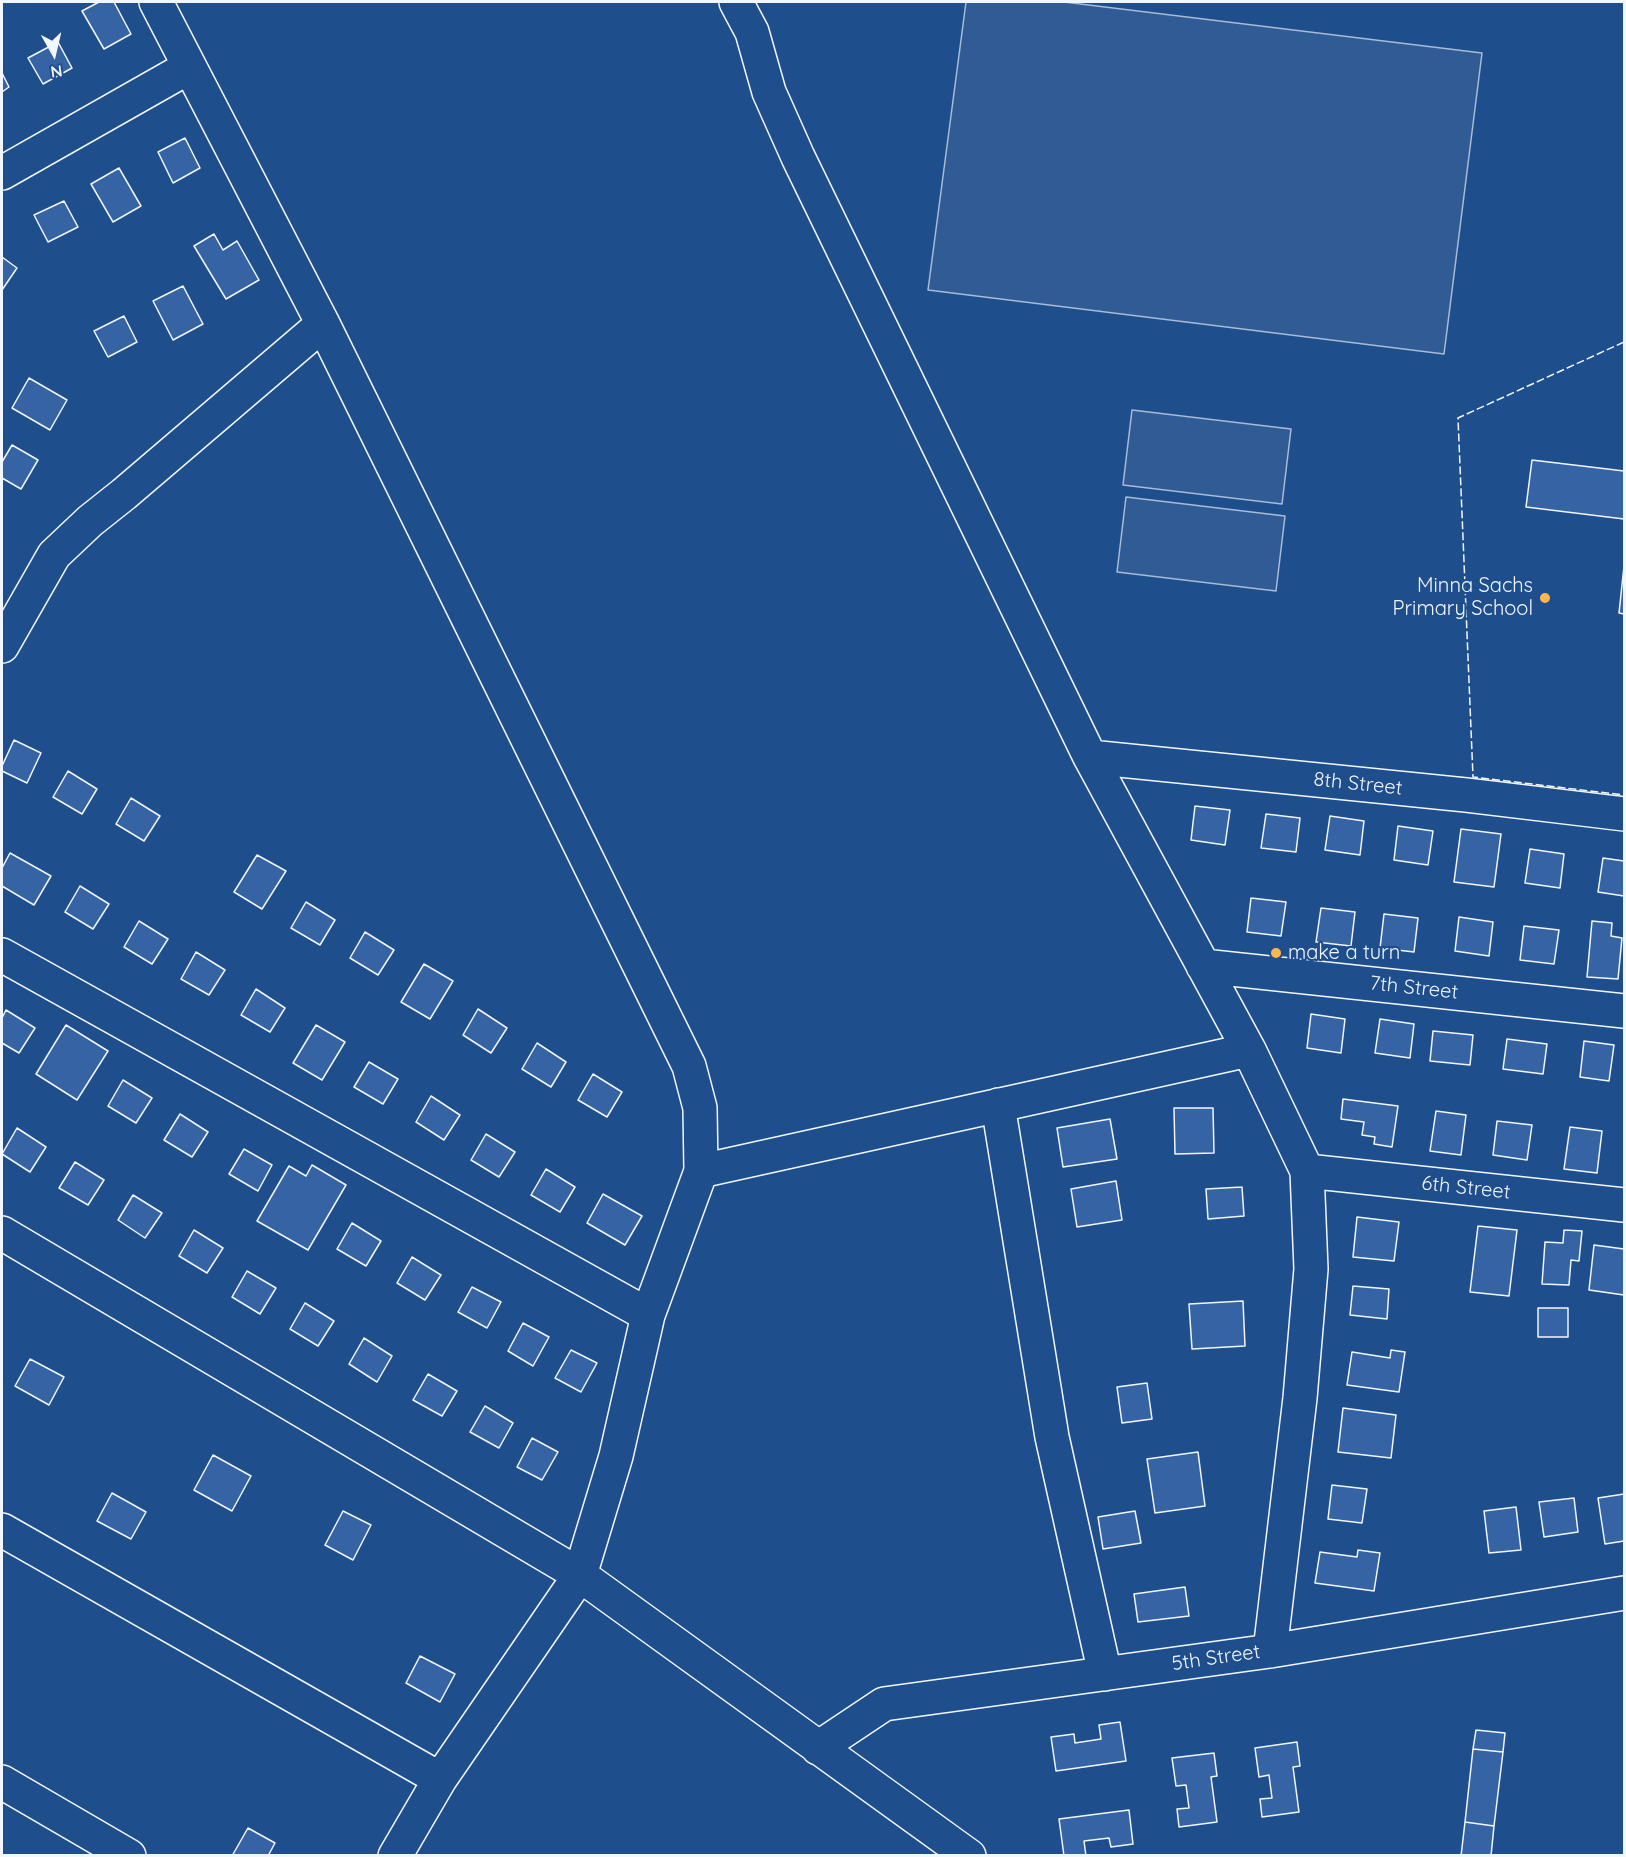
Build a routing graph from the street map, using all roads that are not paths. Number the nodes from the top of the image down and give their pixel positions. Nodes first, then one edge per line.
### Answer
1 (156, 2) edge
2 (736, 2) edge
3 (757, 17) edge
4 (189, 67) junction
5 (2, 173) edge
6 (323, 324) junction
7 (2, 646) edge
8 (1090, 757) junction
9 (1624, 814) edge
10 (2, 955) edge
11 (1203, 966) junction
12 (1624, 1011) edge
13 (1249, 1050) junction
14 (998, 1105) junction
15 (701, 1171) junction
16 (1307, 1171) junction
17 (1624, 1205) edge
18 (2, 1233) edge
19 (648, 1315) junction
20 (2, 1530) edge
21 (580, 1575) junction
22 (1624, 1593) edge
23 (1270, 1651) junction
24 (1105, 1674) junction
25 (818, 1748) junction
26 (440, 1779) junction
27 (2, 1782) edge
28 (129, 1856) edge
29 (395, 1856) edge
30 (969, 1856) edge

1 - 4 street
2 - 3 street
3 - 8 street
4 - 5 street
4 - 6 street
6 - 7 street
6 - 15 street
8 - 9 street, 8th Street
8 - 11 street
10 - 19 street
11 - 12 street, 7th Street
11 - 13 street
13 - 14 street
13 - 16 street
14 - 15 street
14 - 24 street
15 - 19 street
16 - 17 street, 6th Street
16 - 23 street
18 - 21 street
19 - 21 street
20 - 26 street
21 - 25 street
21 - 26 street
22 - 23 street, 5th Street
23 - 24 street, 5th Street
24 - 25 street, 5th Street
25 - 30 street
26 - 29 street
27 - 28 street

